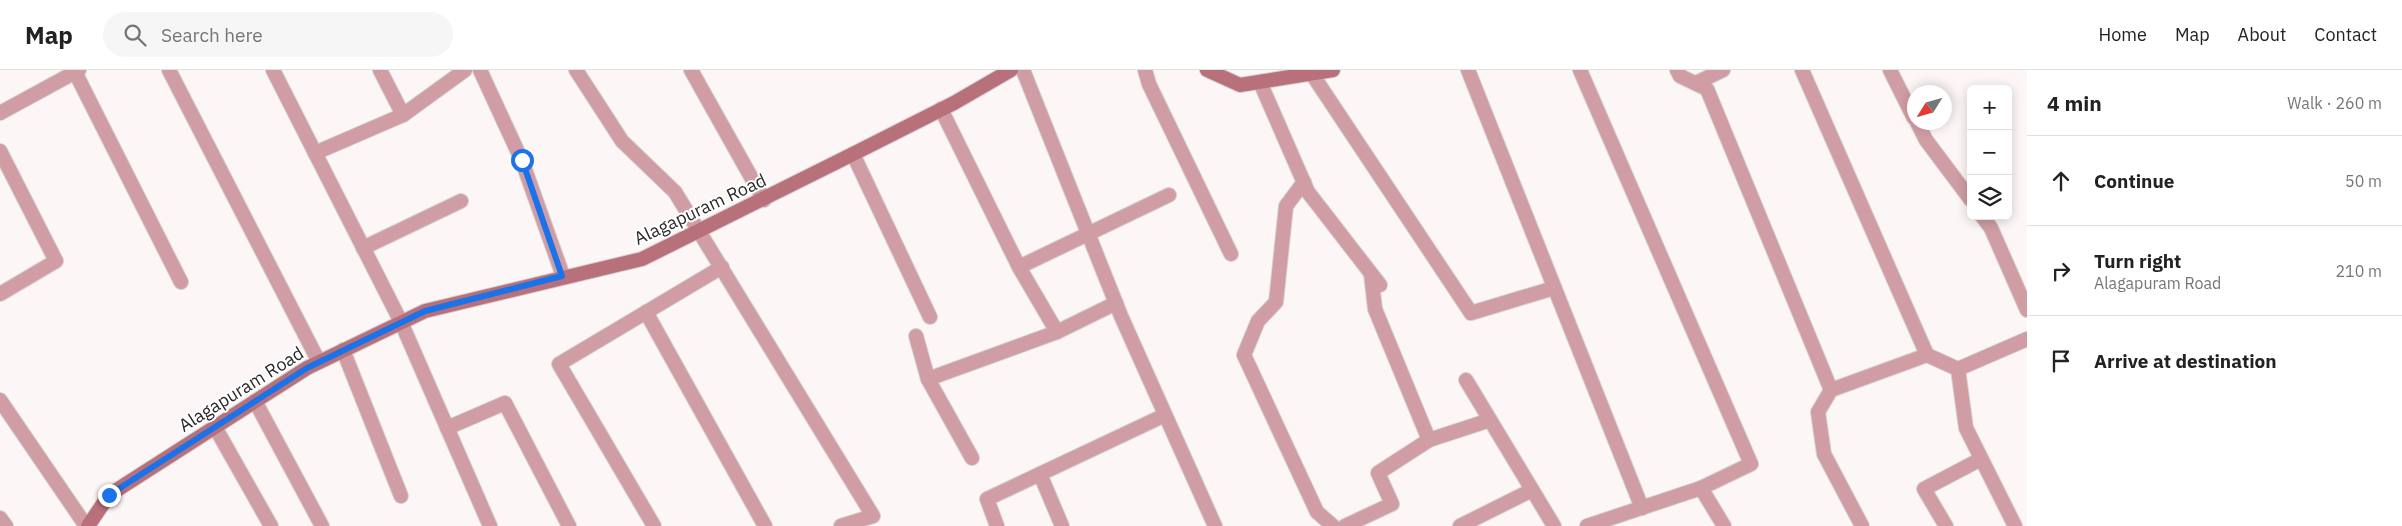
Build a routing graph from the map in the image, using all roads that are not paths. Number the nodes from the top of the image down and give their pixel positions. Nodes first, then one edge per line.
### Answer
1 (169, 70) edge
2 (273, 70) edge
3 (380, 70) edge
4 (465, 70) edge
5 (480, 70) edge
6 (576, 70) edge
7 (691, 70) edge
8 (1010, 70) edge
9 (1023, 70) edge
10 (1145, 70) edge
11 (1207, 70) edge
12 (1333, 70) edge
13 (1468, 70) edge
14 (1580, 70) edge
15 (1677, 70) edge
16 (1723, 70) edge
17 (1802, 70) edge
18 (1890, 70) edge
19 (77, 71) edge
20 (1312, 74) junction
21 (1260, 82) junction
22 (1696, 83) junction
23 (1907, 104) edge
24 (941, 109) junction
25 (0, 113) edge
26 (403, 115) junction
27 (1921, 130) edge
28 (0, 151) edge
29 (315, 153) junction
30 (853, 154) junction
31 (1304, 182) junction
32 (1967, 195) edge
33 (1169, 196) dead end
34 (764, 200) junction
35 (461, 201) dead end
36 (1985, 220) edge
37 (700, 230) junction
38 (1089, 234) junction
39 (363, 248) junction
40 (1231, 254) dead end
41 (722, 267) junction
42 (1019, 267) junction
43 (1370, 273) junction
44 (562, 276) junction
45 (181, 282) dead end
46 (1380, 285) dead end
47 (1554, 288) junction
48 (0, 294) edge
49 (1116, 303) junction
50 (2027, 310) edge
51 (646, 312) junction
52 (930, 317) dead end
53 (401, 322) junction
54 (1056, 332) junction
55 (916, 336) dead end
56 (2027, 339) edge
57 (344, 350) junction
58 (1928, 355) junction
59 (319, 362) junction
60 (1958, 369) junction
61 (928, 379) junction
62 (1466, 380) dead end
63 (1831, 390) junction
64 (0, 400) edge
65 (255, 401) junction
66 (1166, 415) junction
67 (1490, 420) junction
68 (215, 427) junction
69 (447, 428) junction
70 (1429, 440) junction
71 (972, 458) dead end
72 (1981, 459) junction
73 (1040, 474) junction
74 (1701, 488) junction
75 (1532, 490) junction
76 (401, 496) dead end
77 (1642, 508) junction
78 (0, 518) edge
79 (6, 526) edge
80 (87, 526) edge
81 (271, 526) edge
82 (322, 526) edge
83 (490, 526) edge
84 (569, 526) edge
85 (654, 526) edge
86 (765, 526) edge
87 (841, 526) edge
88 (997, 526) edge
89 (1062, 526) edge
90 (1215, 526) edge
91 (1332, 526) edge
92 (1345, 526) edge
93 (1460, 526) edge
94 (1554, 526) edge
95 (1587, 526) edge
96 (1724, 526) edge
97 (1862, 526) edge
98 (1946, 526) edge
99 (2015, 526) edge

1 - 59 street
2 - 29 street
3 - 26 street
4 - 26 street
5 - 44 street
6 - 37 street
7 - 34 street
8 - 24 main road, Alagapuram Road
9 - 38 street
10 - 40 street
11 - 21 main road
12 - 20 main road
13 - 47 street
14 - 74 street
15 - 22 street
16 - 22 street
17 - 58 street
18 - 23 street
19 - 25 street
19 - 45 street
20 - 21 main road
20 - 47 street
21 - 31 street
22 - 63 street
24 - 30 main road, Alagapuram Road
24 - 42 street
26 - 29 street
27 - 32 street
28 - 48 street
29 - 39 street
30 - 34 main road, Alagapuram Road
30 - 52 street
31 - 43 street
31 - 91 street
33 - 38 street
34 - 37 main road, Alagapuram Road
35 - 39 street
36 - 50 street
37 - 41 street
37 - 44 main road, Alagapuram Road
38 - 42 street
38 - 49 street
39 - 53 street
41 - 51 street
41 - 87 street
42 - 54 street
43 - 46 street
43 - 70 street
44 - 53 main road, Alagapuram Road
47 - 77 street
49 - 54 street
49 - 66 street
51 - 85 street
51 - 86 street
53 - 57 main road, Alagapuram Road
53 - 69 street
54 - 61 street
55 - 61 street
56 - 60 street
57 - 59 main road, Alagapuram Road
57 - 76 street
58 - 60 street
58 - 63 street
59 - 65 main road, Alagapuram Road
60 - 72 street
61 - 71 street
62 - 67 street
63 - 97 street
64 - 80 street
65 - 68 main road, Alagapuram Road
65 - 82 street
66 - 73 street
66 - 90 street
67 - 70 street
67 - 75 street
68 - 80 main road, Alagapuram Road
68 - 81 street
69 - 83 street
69 - 84 street
70 - 92 street
72 - 98 street
72 - 99 street
73 - 88 street
73 - 89 street
74 - 77 street
74 - 96 street
75 - 93 street
75 - 94 street
77 - 95 street
78 - 79 street

